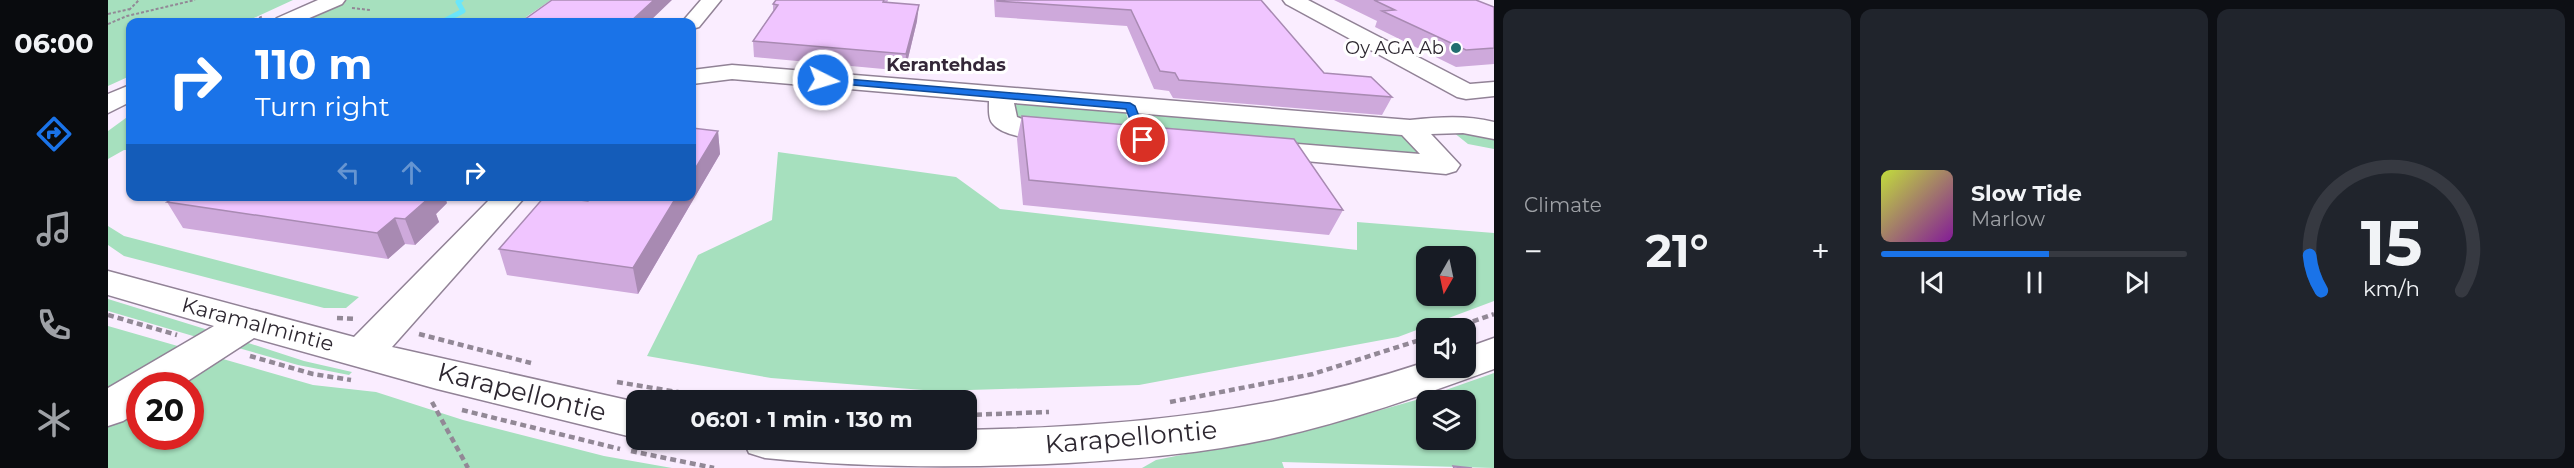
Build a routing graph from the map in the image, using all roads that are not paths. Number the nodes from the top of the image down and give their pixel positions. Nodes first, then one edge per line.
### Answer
1 (316, 0) edge
2 (335, 0) edge
3 (711, 0) edge
4 (1293, 0) edge
5 (276, 18) edge
6 (293, 18) edge
7 (696, 18) edge
8 (696, 76) edge
9 (1494, 89) edge
10 (126, 94) edge
11 (1012, 96) junction
12 (108, 105) edge
13 (1410, 128) junction
14 (1494, 131) edge
15 (1088, 135) edge
16 (1236, 147) edge
17 (508, 201) edge
18 (108, 283) edge
19 (249, 323) junction
20 (1494, 353) edge
21 (1476, 359) edge
22 (361, 367) junction
23 (170, 372) edge
24 (1425, 378) edge
25 (416, 381) joint
26 (126, 399) edge
27 (108, 410) edge
28 (626, 418) edge
29 (799, 450) edge
30 (823, 457) edge

1 - 5 street
2 - 6 street
3 - 7 street
4 - 9 street
8 - 11 street
10 - 12 street
11 - 13 street
11 - 15 street
13 - 14 street
13 - 16 street
17 - 22 street
18 - 19 street, Karamalmintie
19 - 22 street, Karamalmintie
19 - 23 street
20 - 21 street
22 - 25 street, Karamalmintie
24 - 30 street, Karapellontie
25 - 28 street, Karapellontie
26 - 27 street
29 - 30 street, Karapellontie

